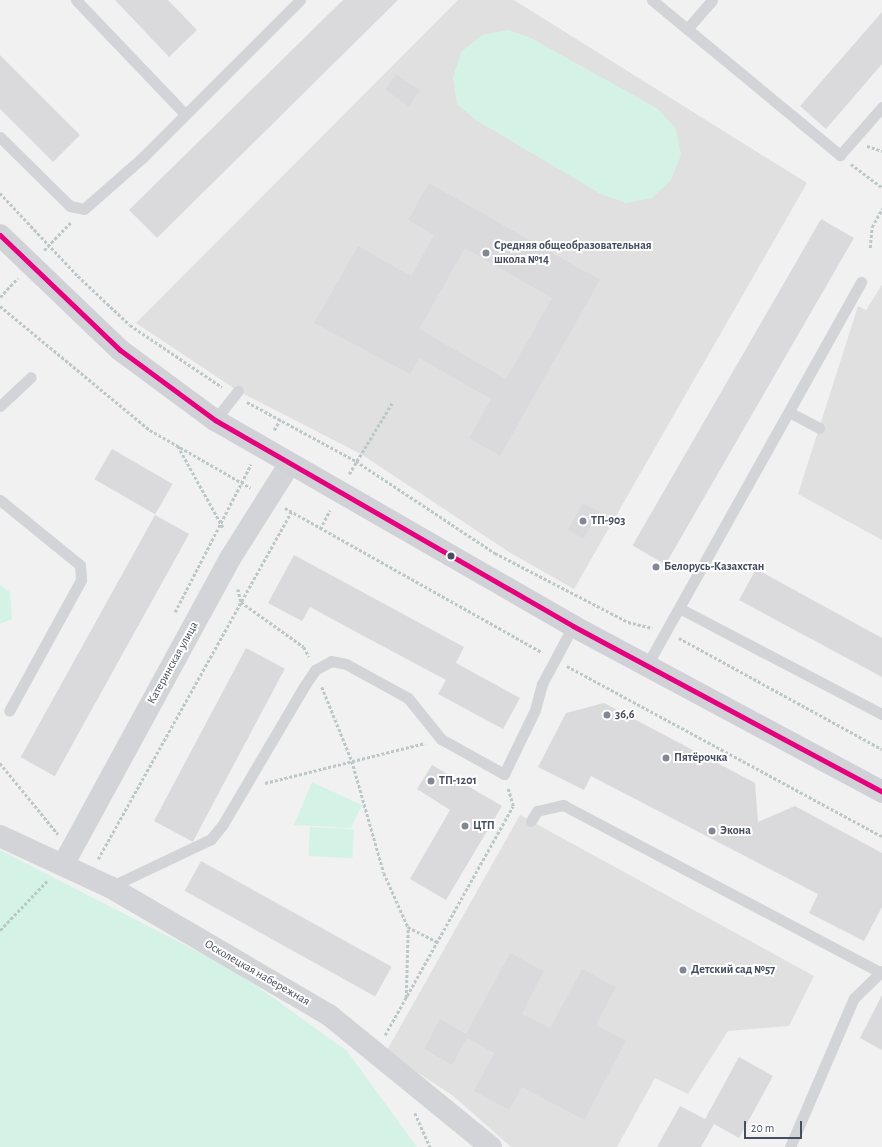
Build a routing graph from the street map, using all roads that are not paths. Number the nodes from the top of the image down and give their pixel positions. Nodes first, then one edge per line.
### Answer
1 (76, 0) edge
2 (300, 0) edge
3 (652, 0) edge
4 (712, 0) edge
5 (687, 29) junction
6 (882, 106) edge
7 (185, 114) junction
8 (0, 137) edge
9 (0, 235) edge
10 (861, 282) dead end
11 (30, 377) dead end
12 (236, 393) road end
13 (0, 406) edge
14 (789, 412) junction
15 (215, 420) junction
16 (819, 428) dead end
17 (288, 464) junction
18 (0, 500) edge
19 (678, 608) junction
20 (573, 626) junction
21 (647, 665) junction
22 (9, 711) dead end
23 (882, 714) edge
24 (882, 792) edge
25 (531, 821) dead end
26 (0, 836) edge
27 (63, 851) junction
28 (110, 888) junction
29 (882, 972) edge
30 (491, 1147) edge
31 (790, 1147) edge

1 - 7 lane
2 - 7 lane
3 - 5 lane
4 - 5 lane
5 - 6 lane
7 - 8 lane
9 - 15 main road
10 - 14 lane
11 - 13 lane
12 - 15 lane
14 - 16 lane
14 - 19 lane
15 - 17 main road
17 - 20 main road
17 - 27 street, Катеринская улица
18 - 22 lane
19 - 21 lane
19 - 23 lane
20 - 21 main road
20 - 28 lane
21 - 24 main road
25 - 29 lane
26 - 27 street, Осколецкая набережная
27 - 28 street, Осколецкая набережная
28 - 30 street, Осколецкая набережная
29 - 31 lane

